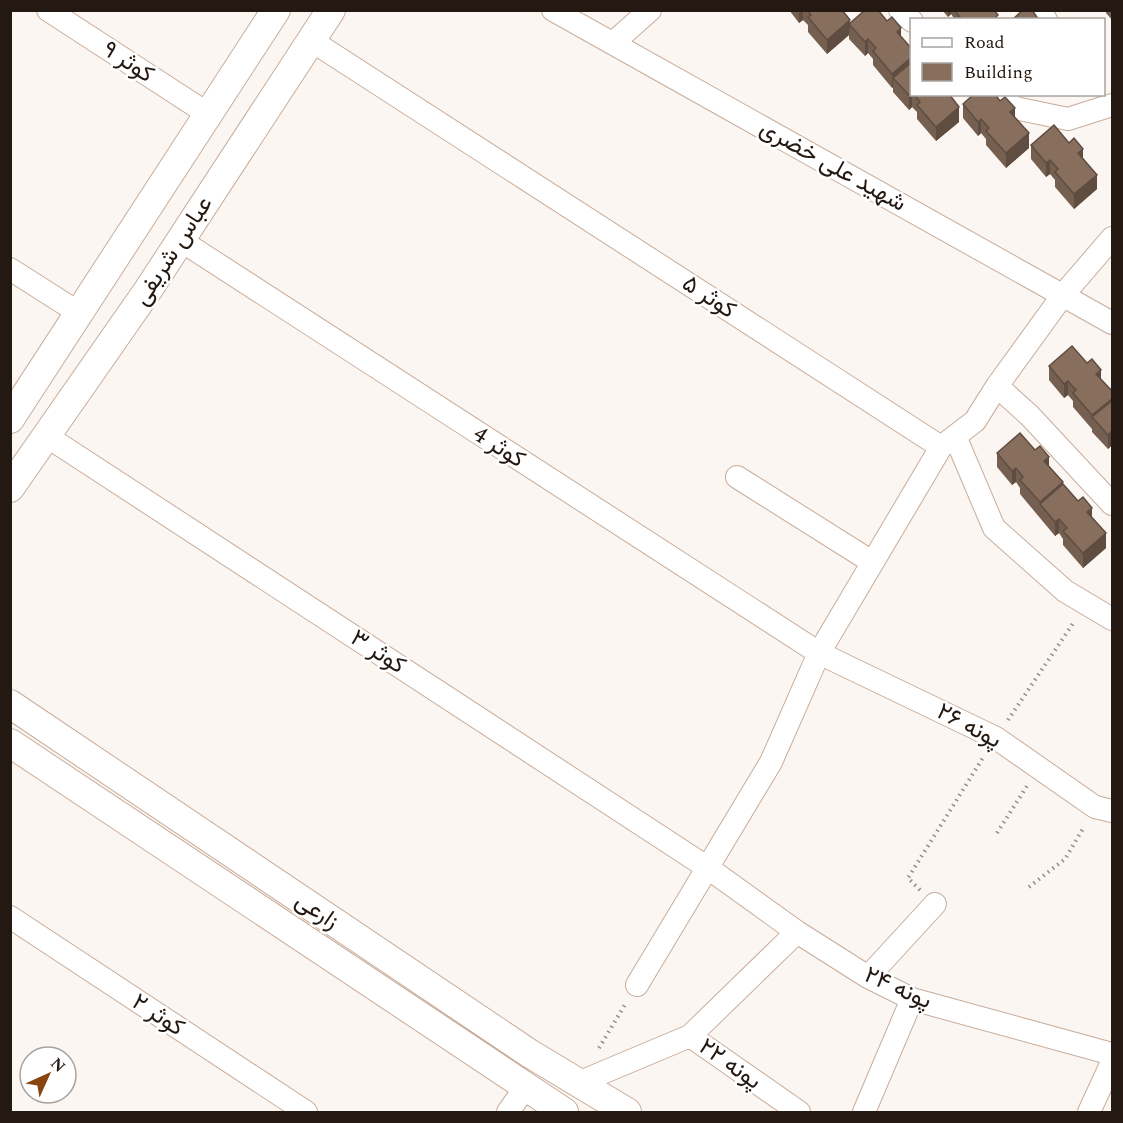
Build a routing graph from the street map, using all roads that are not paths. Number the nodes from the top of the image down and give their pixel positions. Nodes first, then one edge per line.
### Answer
1 (48, 10) edge
2 (276, 10) edge
3 (331, 10) edge
4 (553, 10) edge
5 (650, 10) edge
6 (312, 41) junction
7 (613, 44) junction
8 (1000, 96) edge
9 (1113, 104) edge
10 (208, 114) junction
11 (1113, 238) edge
12 (180, 240) junction
13 (110, 265) junction
14 (10, 269) edge
15 (148, 290) junction
16 (1063, 295) junction
17 (79, 313) junction
18 (1113, 323) edge
19 (997, 386) junction
20 (10, 419) edge
21 (48, 437) junction
22 (948, 441) junction
23 (737, 477) dead end
24 (10, 488) edge
25 (1113, 504) edge
26 (872, 562) junction
27 (1113, 619) edge
28 (819, 653) junction
29 (10, 704) edge
30 (10, 743) edge
31 (1104, 809) edge
32 (708, 868) junction
33 (935, 904) road end
34 (10, 917) edge
35 (797, 932) junction
36 (868, 977) junction
37 (637, 985) road end
38 (912, 999) junction
39 (690, 1036) junction
40 (1113, 1054) edge
41 (1113, 1062) edge
42 (578, 1083) junction
43 (525, 1088) junction
44 (562, 1112) edge
45 (306, 1113) edge
46 (508, 1113) edge
47 (627, 1113) edge
48 (799, 1113) edge
49 (864, 1113) edge
50 (1089, 1113) edge

1 - 10 street, کوثر ۹
2 - 10 main road, عباس شریفی
3 - 6 main road, عباس شریفی
4 - 7 street, شهید علی خضری
5 - 7 street
6 - 12 main road, عباس شریفی
6 - 22 street, کوثر ۵
7 - 16 street, شهید علی خضری
8 - 9 street
10 - 13 main road, عباس شریفی
11 - 16 street
12 - 15 main road, عباس شریفی
12 - 28 street, کوثر 4
13 - 15 main road
13 - 17 main road, عباس شریفی
14 - 17 street
15 - 21 main road, عباس شریفی
16 - 18 street, شهید علی خضری
16 - 19 street
17 - 20 main road, عباس شریفی
19 - 22 street
19 - 25 street
21 - 24 main road, عباس شریفی
21 - 32 street, کوثر ۳
22 - 26 street
22 - 27 street
23 - 26 street
26 - 28 street
28 - 31 street, پونه ۲۶
28 - 32 street
29 - 42 main road, زارعی
30 - 43 main road, زارعی
32 - 35 street, پونه ۲۴
32 - 37 street
33 - 36 street
34 - 45 street, کوثر ۲
35 - 36 street, پونه ۲۴
35 - 39 street
36 - 38 street, پونه ۲۴
38 - 40 street, پونه ۲۴
38 - 49 street
39 - 42 street
39 - 48 street, پونه ۲۲
41 - 50 street
42 - 44 main road
42 - 47 main road, زارعی
43 - 44 main road, زارعی
43 - 46 street

